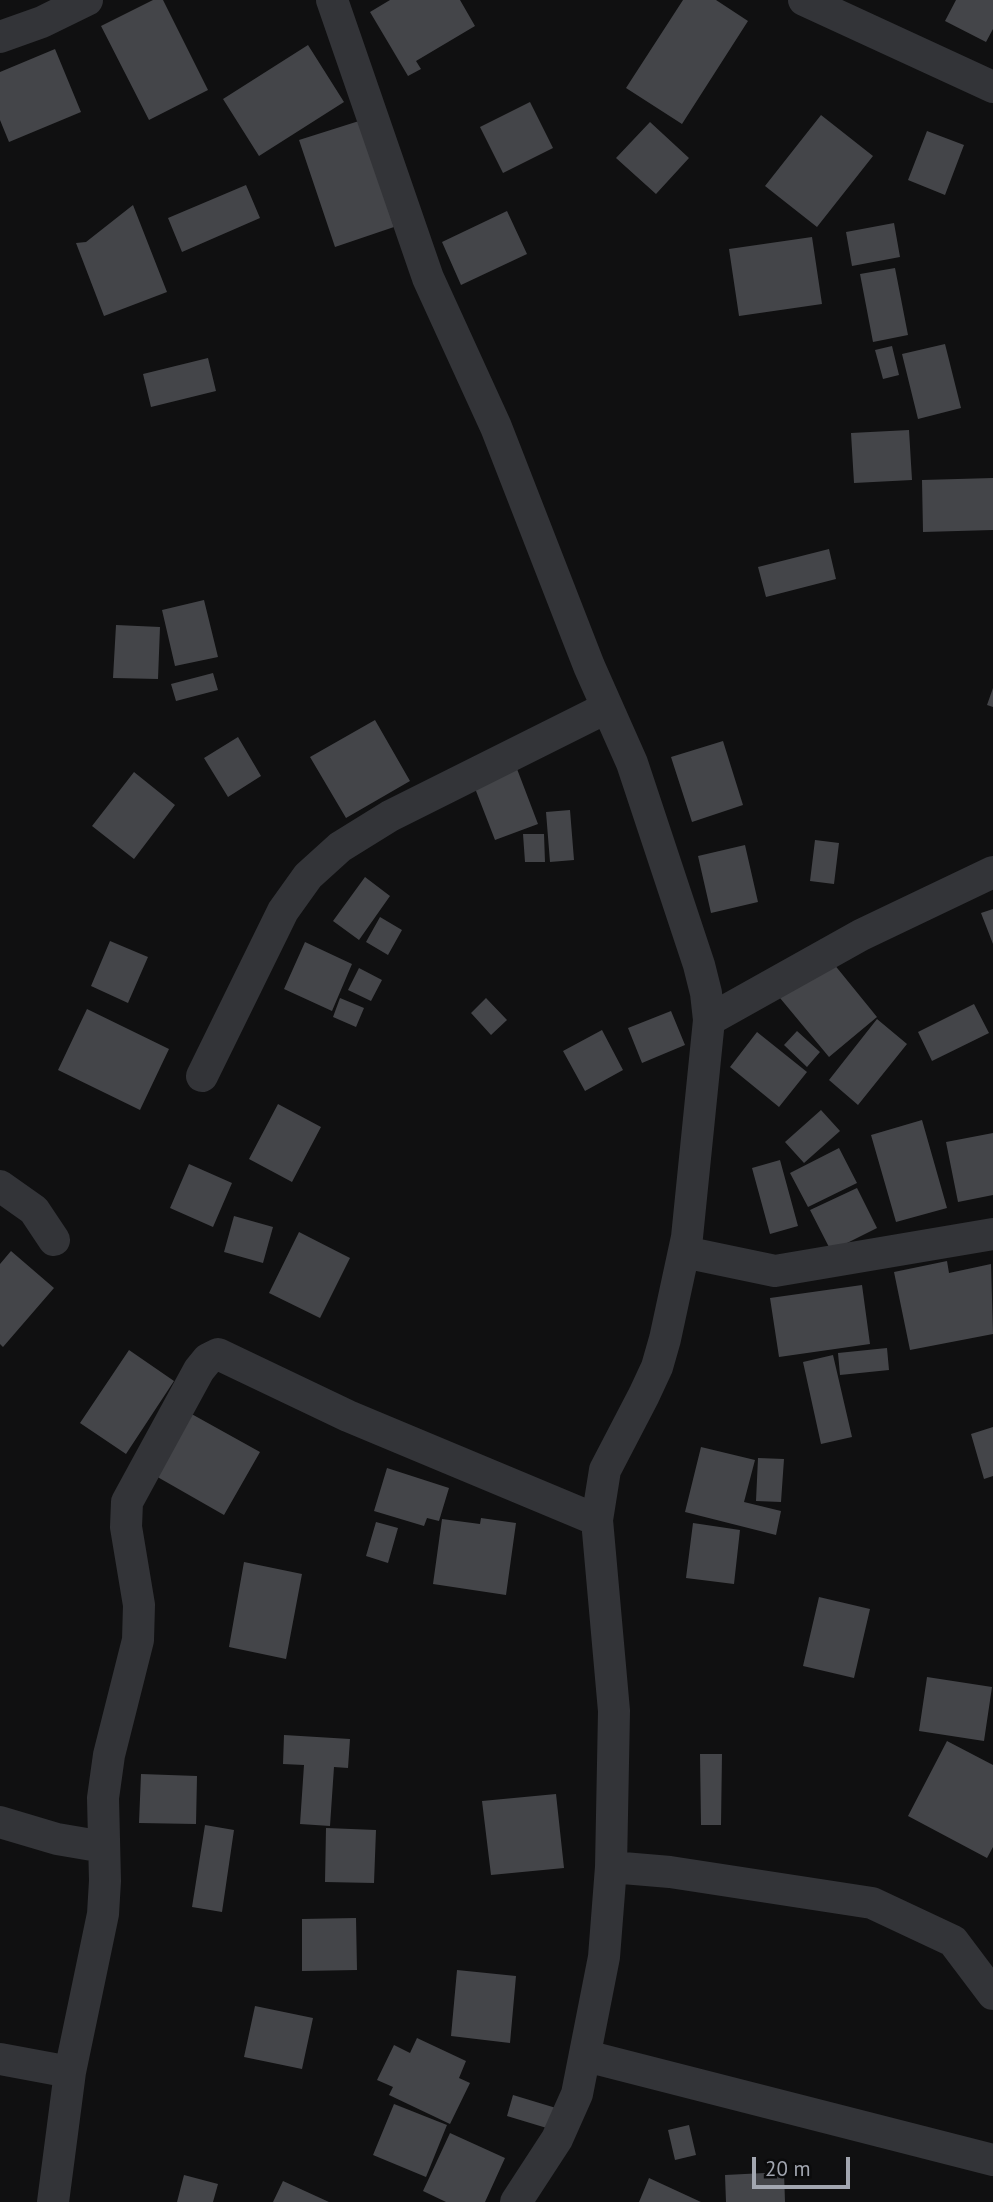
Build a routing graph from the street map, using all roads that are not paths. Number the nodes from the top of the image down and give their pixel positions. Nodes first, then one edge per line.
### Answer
1 (87, 0) edge
2 (332, 0) edge
3 (804, 0) edge
4 (0, 37) edge
5 (993, 87) edge
6 (606, 708) junction
7 (993, 872) edge
8 (709, 1020) junction
9 (202, 1076) dead end
10 (0, 1186) edge
11 (993, 1234) edge
12 (54, 1240) dead end
13 (684, 1252) junction
14 (597, 1520) junction
15 (0, 1822) edge
16 (104, 1847) junction
17 (611, 1867) junction
18 (993, 1994) edge
19 (586, 2056) junction
20 (0, 2059) edge
21 (70, 2072) junction
22 (993, 2160) edge
23 (53, 2202) edge
24 (516, 2202) edge

1 - 4 street
2 - 6 street
3 - 5 street
6 - 8 street
6 - 9 street
7 - 8 street
8 - 13 street
10 - 12 street
11 - 13 street
13 - 14 street
14 - 16 street
14 - 17 street
15 - 16 street
16 - 21 street
17 - 18 street
17 - 19 street
19 - 22 street
19 - 24 street
20 - 21 street
21 - 23 street

